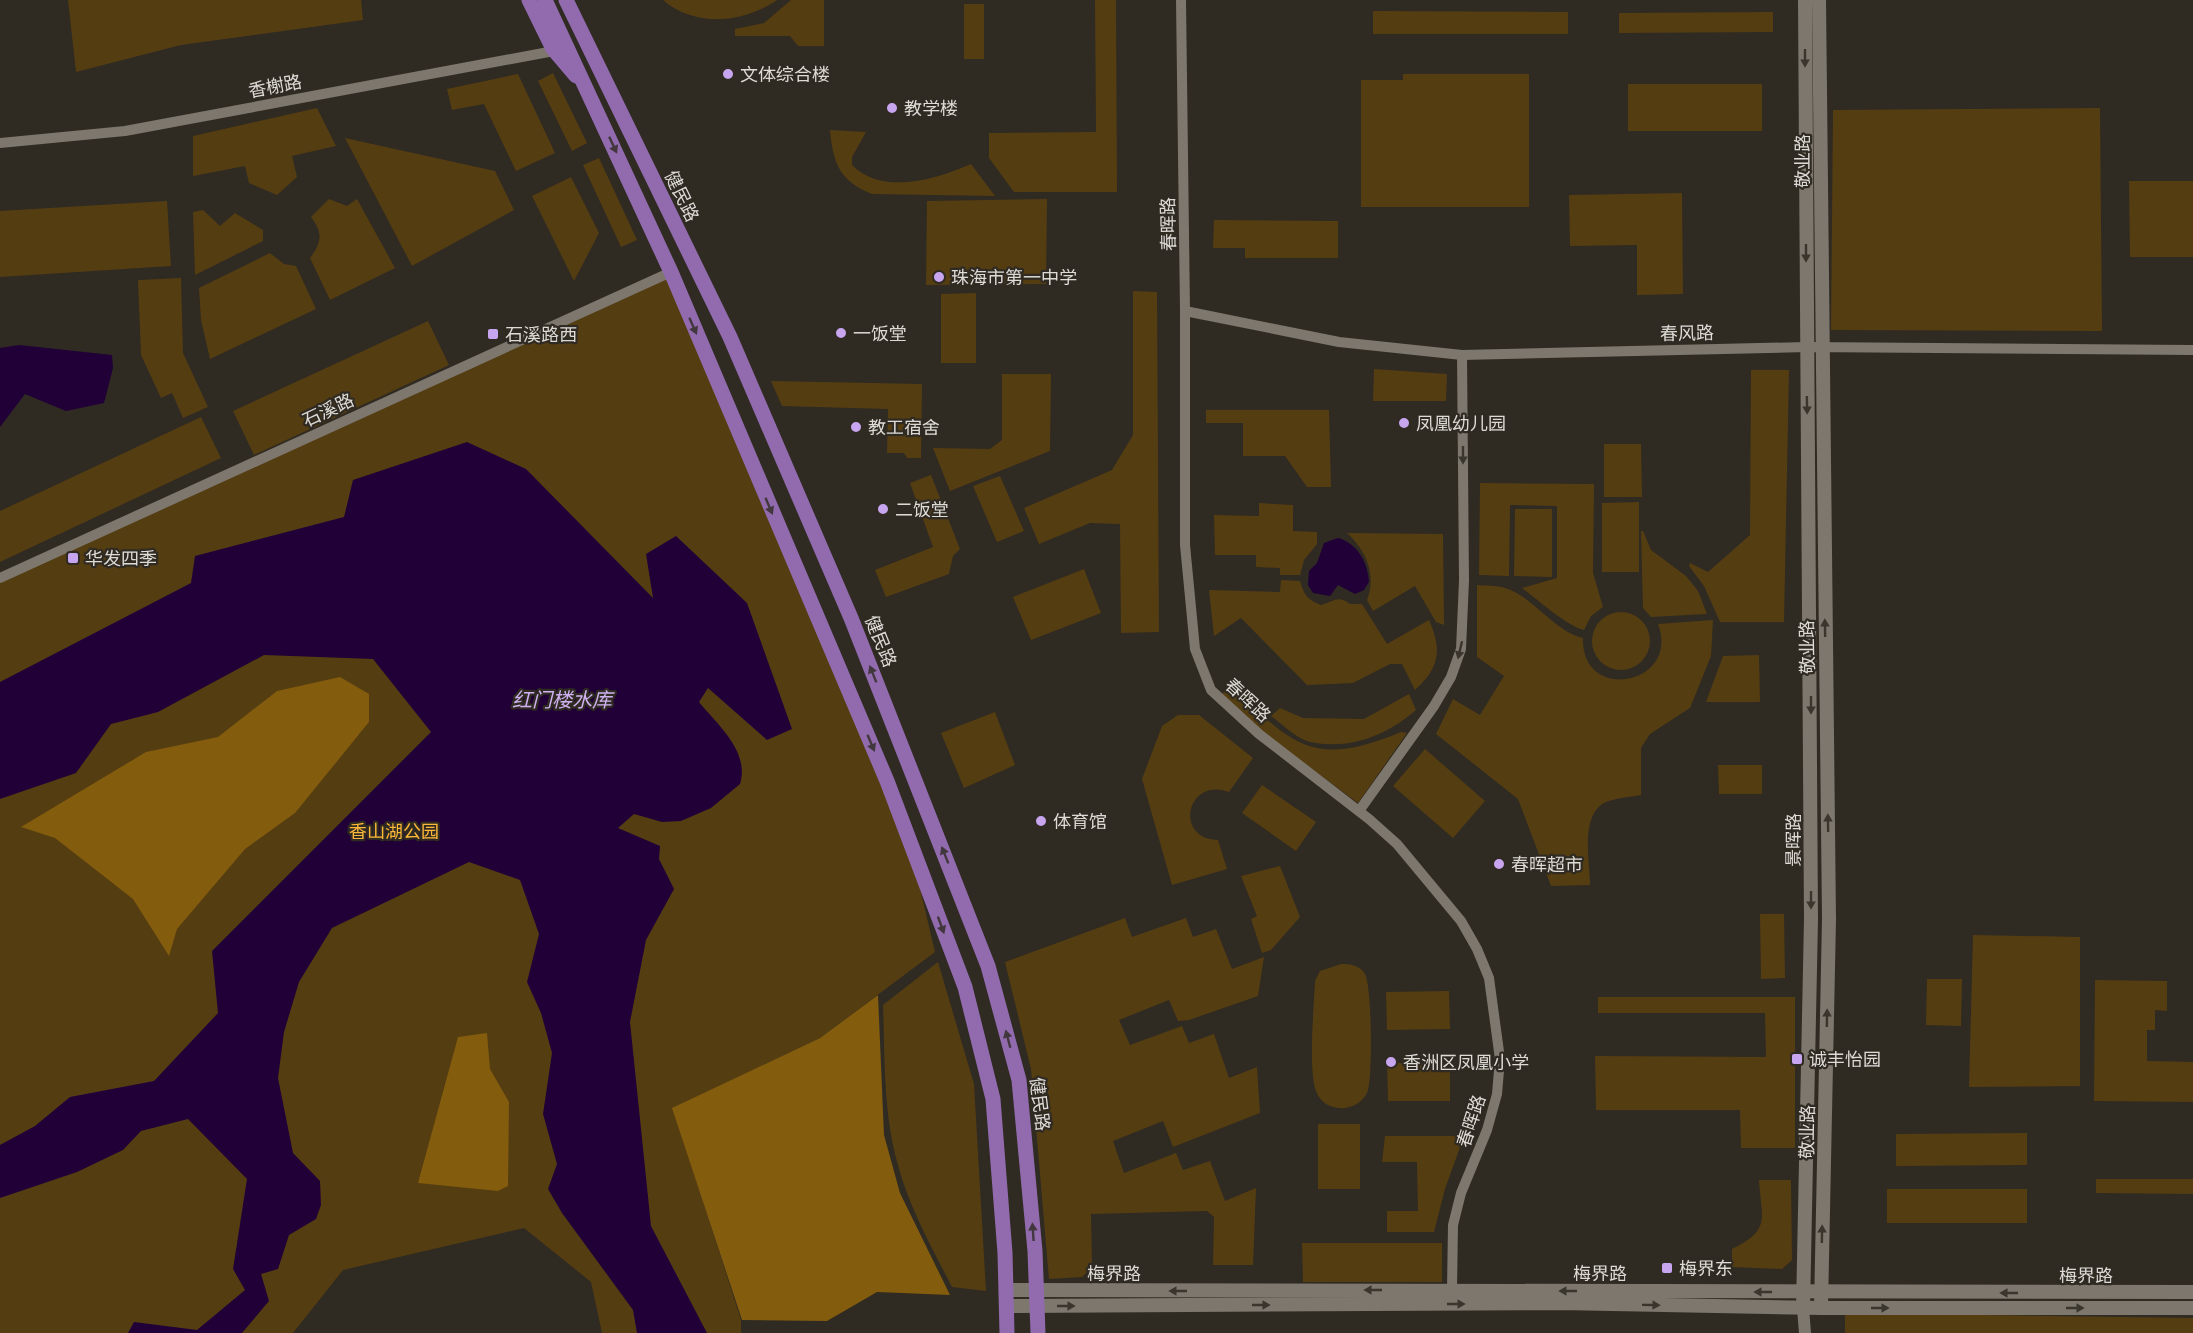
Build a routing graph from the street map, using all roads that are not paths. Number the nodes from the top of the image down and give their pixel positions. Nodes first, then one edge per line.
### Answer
1 (529, 0) edge
2 (545, 0) edge
3 (566, 0) edge
4 (572, 0) edge
5 (1181, 0) edge
6 (1805, 0) edge
7 (1819, 0) edge
8 (554, 51) junction
9 (588, 92) junction
10 (609, 93) junction
11 (0, 143) edge
12 (671, 272) junction
13 (1185, 310) junction
14 (1807, 347) junction
15 (1821, 347) junction
16 (2193, 350) edge
17 (1462, 355) junction
18 (0, 578) edge
19 (1359, 811) junction
20 (1006, 1290) junction
21 (1452, 1290) junction
22 (2193, 1292) edge
23 (1804, 1293) junction
24 (1821, 1293) junction
25 (1036, 1298) junction
26 (1007, 1306) junction
27 (1803, 1308) junction
28 (1821, 1308) junction
29 (2193, 1308) edge
30 (1007, 1333) edge
31 (1038, 1333) edge
32 (1805, 1333) edge

1 - 8 main road
2 - 9 main road
3 - 10 main road, 健民路
4 - 10 main road
5 - 13 street, 春晖路
6 -> 14 main road, 敬业路
7 - 15 main road, 敬业路
8 - 9 main road
8 - 11 street, 香榭路
9 -> 12 main road
25 -> 10 main road, 健民路
12 - 18 street, 石溪路
12 -> 20 main road
13 - 17 street, 春风路
13 - 19 street, 春晖路
14 - 15 street, 春风路
14 - 17 street, 春风路
14 -> 23 main road, 景晖路
15 - 16 street, 春风路
24 -> 15 main road, 敬业路
17 -> 19 street
19 - 21 street, 春晖路
20 - 25 main road, 梅界路
20 - 26 main road
23 -> 21 main road, 梅界路
21 -> 25 main road, 梅界路
22 -> 24 main road, 梅界路
23 - 24 main road, 梅界路
23 - 27 main road, 景晖路
24 - 28 main road, 敬业路
25 - 26 main road
25 -> 27 main road
25 - 31 main road, 健民路
26 - 30 main road
27 - 28 main road
27 - 32 street, 景晖路
28 -> 29 main road

